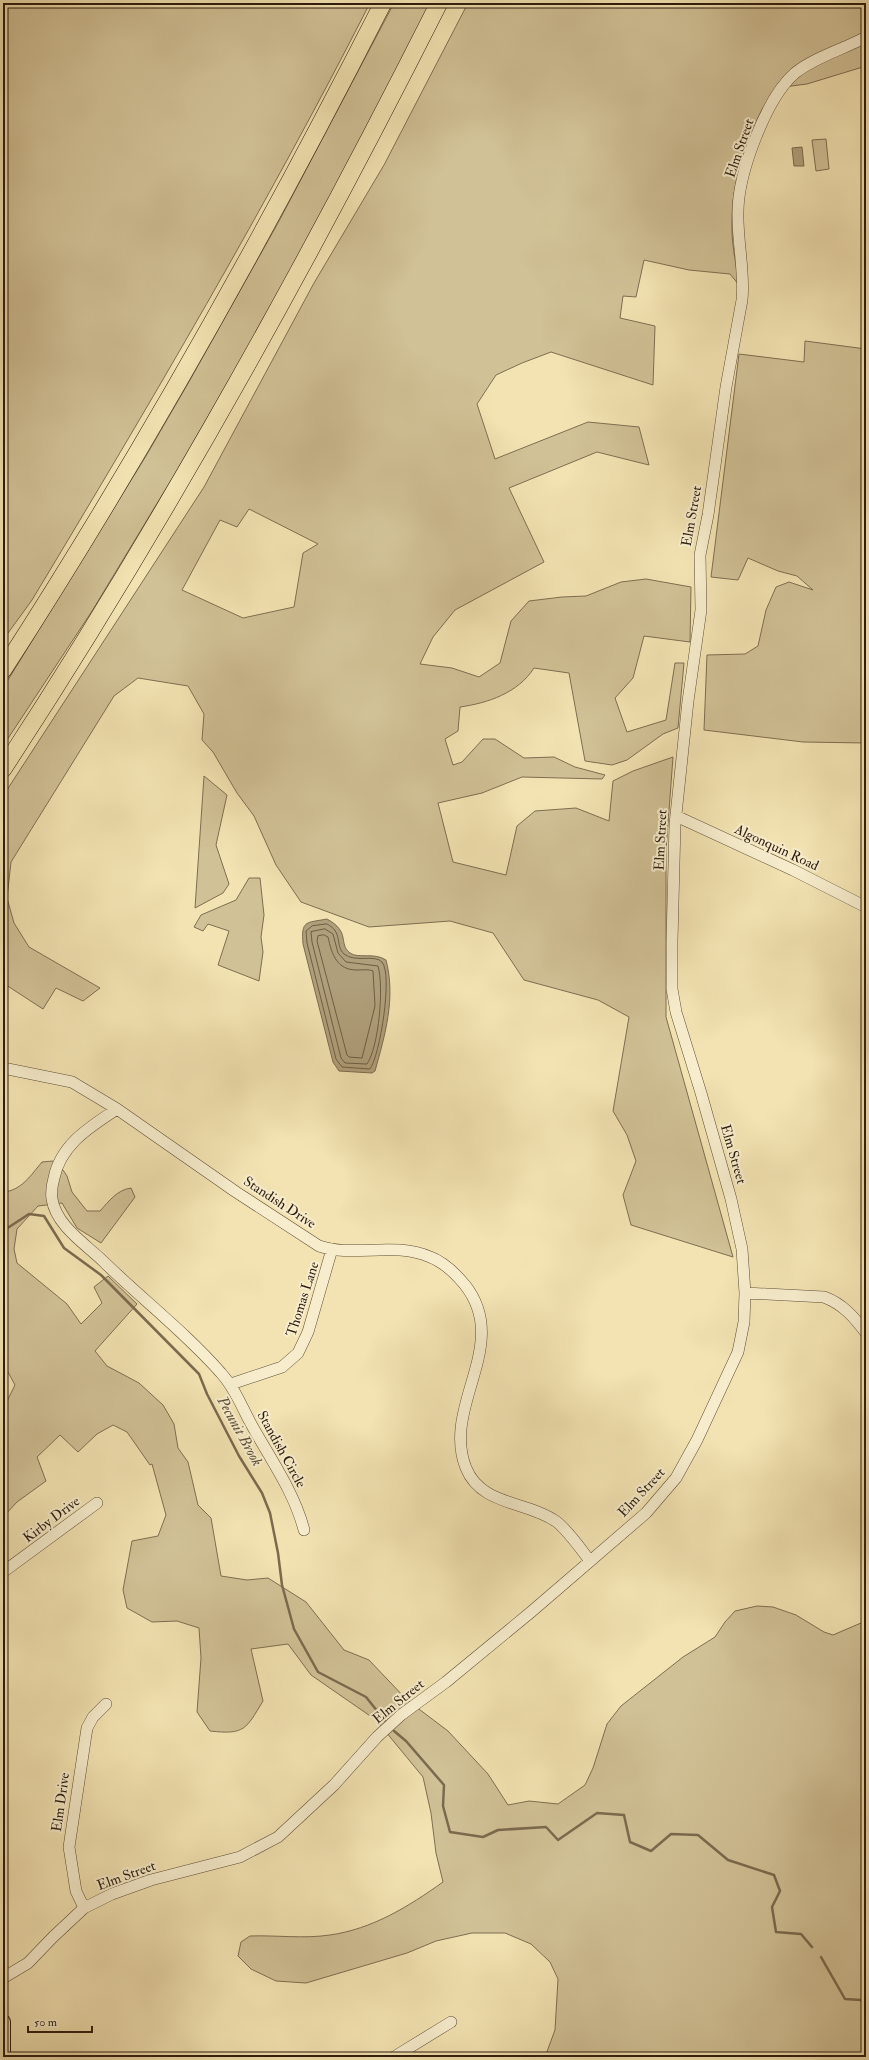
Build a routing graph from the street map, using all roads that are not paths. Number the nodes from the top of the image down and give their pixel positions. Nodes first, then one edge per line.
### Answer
1 (383, 3) edge
2 (439, 3) edge
3 (450, 3) edge
4 (866, 37) edge
5 (376, 128) junction
6 (3, 670) edge
7 (3, 769) edge
8 (676, 816) junction
9 (866, 907) edge
10 (3, 1068) edge
11 (117, 1109) junction
12 (332, 1249) junction
13 (745, 1293) junction
14 (866, 1333) edge
15 (231, 1384) junction
16 (97, 1503) dead end
17 (304, 1530) dead end
18 (590, 1561) junction
19 (3, 1572) edge
20 (106, 1704) dead end
21 (84, 1908) junction
22 (3, 1978) edge
23 (3, 2022) edge
24 (451, 2022) dead end
25 (3, 2052) edge
26 (394, 2057) edge

1 - 6 highway
2 - 5 highway
3 - 5 highway
4 - 8 street, Elm Street
5 - 7 highway
8 - 9 street, Algonquin Road
8 - 13 street, Elm Street
10 - 11 street, Standish Drive
11 - 12 street, Standish Drive
11 - 15 street
12 - 15 street, Thomas Lane
12 - 18 street, Standish Drive
13 - 14 street
13 - 18 street, Elm Street
15 - 17 street, Standish Circle
16 - 19 street, Kirby Drive
18 - 21 street, Elm Street
20 - 21 street, Elm Drive
21 - 22 street, Elm Street
23 - 25 main road
24 - 26 street

